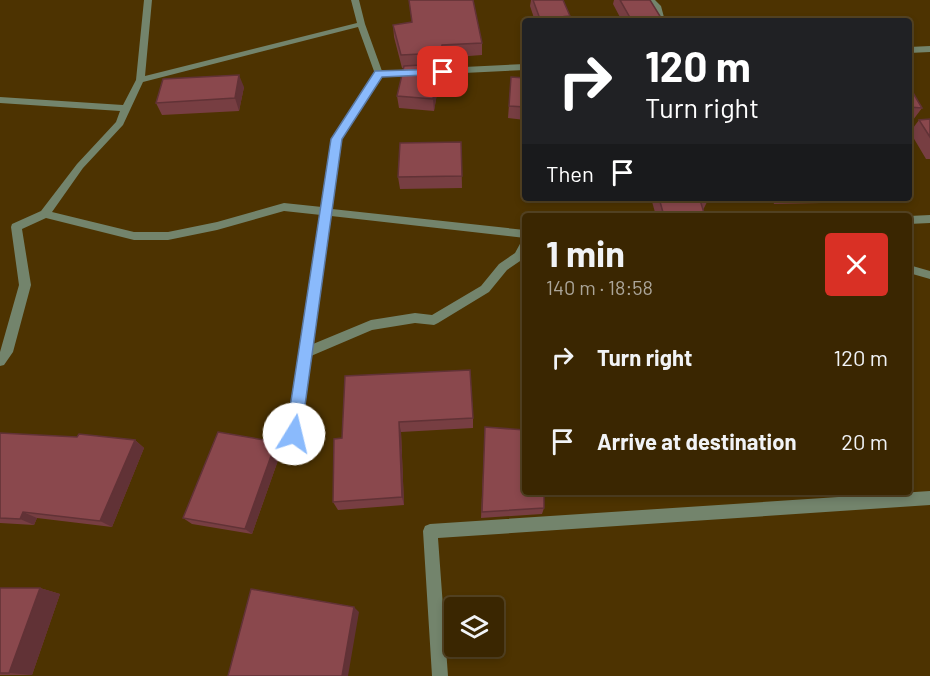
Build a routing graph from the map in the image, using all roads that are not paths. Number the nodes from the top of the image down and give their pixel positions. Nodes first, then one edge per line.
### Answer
1 (148, 0) edge
2 (355, 0) edge
3 (651, 0) edge
4 (660, 18) edge
5 (361, 24) junction
6 (930, 49) edge
7 (912, 50) edge
8 (522, 67) edge
9 (379, 74) junction
10 (140, 80) junction
11 (0, 100) edge
12 (126, 108) junction
13 (327, 212) junction
14 (45, 214) junction
15 (930, 219) edge
16 (912, 220) edge
17 (522, 234) edge
18 (522, 250) edge
19 (912, 270) edge
20 (929, 278) edge
21 (306, 353) junction
22 (0, 361) edge
23 (294, 434) dead end
24 (930, 498) edge
25 (440, 676) edge

1 - 10 street
2 - 5 street
3 - 4 street
5 - 9 street
5 - 10 street
6 - 7 street
8 - 9 street
9 - 13 street
10 - 12 street
11 - 12 street
12 - 14 street
13 - 14 street
13 - 17 street
13 - 21 street
14 - 22 street
15 - 16 street
18 - 21 street
19 - 20 street
21 - 23 street
24 - 25 street

